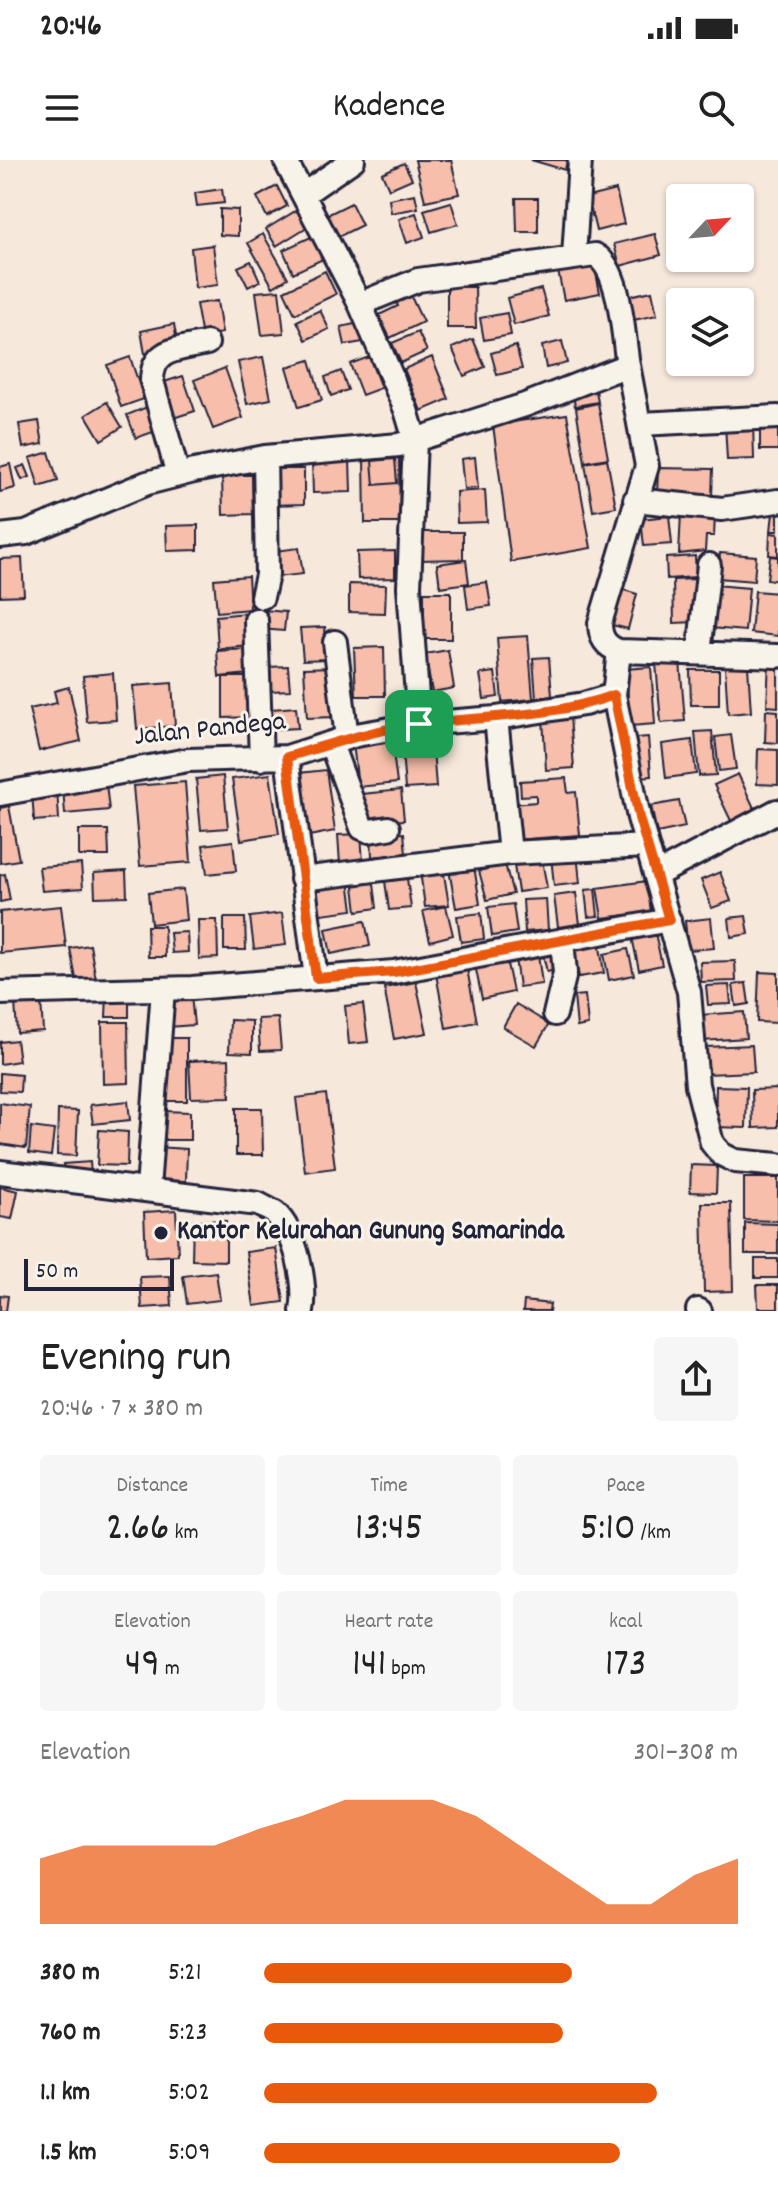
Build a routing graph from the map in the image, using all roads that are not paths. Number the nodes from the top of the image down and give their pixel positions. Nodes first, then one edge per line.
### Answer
1 (285, 160) edge
2 (353, 160) edge
3 (580, 160) edge
4 (304, 194) junction
5 (574, 257) junction
6 (360, 304) junction
7 (207, 343) dead end
8 (628, 365) junction
9 (778, 417) edge
10 (640, 424) junction
11 (415, 440) junction
12 (265, 457) junction
13 (178, 475) junction
14 (635, 500) junction
15 (778, 501) edge
16 (0, 536) edge
17 (709, 565) dead end
18 (262, 597) dead end
19 (256, 620) dead end
20 (335, 642) dead end
21 (619, 651) junction
22 (699, 653) junction
23 (778, 656) edge
24 (614, 695) junction
25 (496, 718) junction
26 (419, 724) junction
27 (339, 741) junction
28 (287, 757) junction
29 (261, 759) junction
30 (0, 794) edge
31 (777, 811) edge
32 (388, 828) dead end
33 (647, 846) junction
34 (510, 853) junction
35 (656, 875) junction
36 (302, 879) junction
37 (669, 920) junction
38 (562, 940) junction
39 (316, 978) junction
40 (163, 989) junction
41 (0, 993) edge
42 (555, 1014) dead end
43 (778, 1165) edge
44 (0, 1172) edge
45 (148, 1189) junction
46 (302, 1311) edge

1 - 4 street
2 - 4 street
3 - 5 street
4 - 6 street
5 - 6 street
5 - 8 street
6 - 11 street
7 - 13 street
8 - 10 street
8 - 11 street
9 - 10 street
10 - 14 street
11 - 12 street
11 - 26 street
12 - 13 street
12 - 18 street
13 - 16 street
14 - 15 street
14 - 21 street
17 - 22 street
19 - 29 street
20 - 27 street
21 - 22 street
21 - 24 street
22 - 23 street
24 - 25 street, Jalan Pandega
24 - 33 street
25 - 26 street, Jalan Pandega
25 - 34 street
26 - 27 street, Jalan Pandega
27 - 28 street, Jalan Pandega
27 - 32 street
28 - 29 street, Jalan Pandega
28 - 36 street
29 - 30 street, Jalan Pandega
31 - 35 street
33 - 34 street
33 - 35 street
34 - 36 street
35 - 37 street
36 - 39 street
37 - 38 street
37 - 43 street
38 - 39 street
38 - 42 street
39 - 40 street
40 - 41 street
40 - 45 street
44 - 45 street
45 - 46 street

